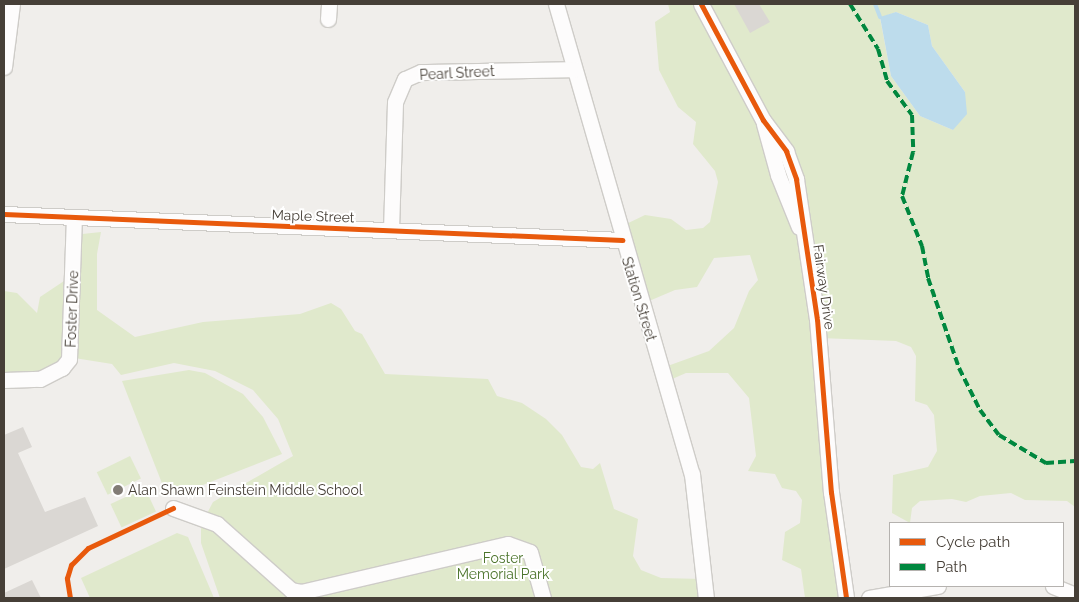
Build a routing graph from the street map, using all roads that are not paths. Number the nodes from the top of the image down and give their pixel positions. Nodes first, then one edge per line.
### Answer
1 (12, 4) edge
2 (556, 4) edge
3 (700, 4) edge
4 (4, 67) edge
5 (574, 69) junction
6 (4, 214) edge
7 (74, 217) junction
8 (391, 230) junction
9 (622, 240) junction
10 (4, 380) edge
11 (173, 508) road end
12 (932, 587) edge
13 (1055, 587) edge
14 (1075, 595) edge
15 (543, 598) edge
16 (706, 598) edge
17 (846, 598) edge
18 (869, 598) edge

1 - 4 street
2 - 5 street, Station Street
3 - 17 street, Fairway Drive
5 - 8 street, Pearl Street
5 - 9 street, Station Street
6 - 7 street, Maple Street
7 - 8 street, Maple Street
7 - 10 street, Foster Drive
8 - 9 street, Maple Street
9 - 16 street, Station Street
11 - 15 street
12 - 18 street
13 - 14 street

